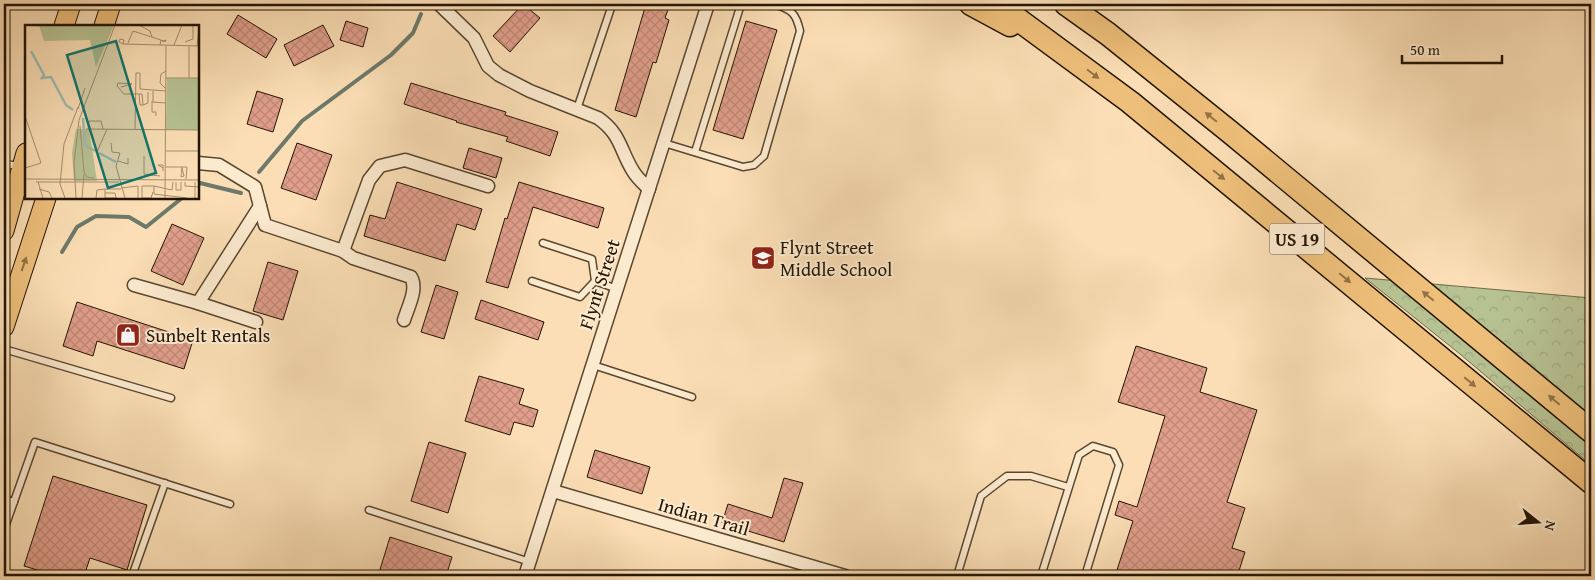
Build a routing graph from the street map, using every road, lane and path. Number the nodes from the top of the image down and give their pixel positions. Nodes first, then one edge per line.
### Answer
1 (71, 4) edge
2 (111, 4) edge
3 (439, 4) edge
4 (708, 4) edge
5 (742, 4) edge
6 (774, 4) edge
7 (971, 4) edge
8 (996, 4) edge
9 (1066, 4) edge
10 (611, 8) dead end
11 (64, 25) edge
12 (104, 25) edge
13 (1072, 58) junction
14 (578, 109) junction
15 (664, 142) junction
16 (695, 152) junction
17 (4, 163) edge
18 (25, 163) edge
19 (199, 163) edge
20 (488, 186) dead end
21 (649, 189) junction
22 (46, 199) edge
23 (260, 206) junction
24 (4, 231) edge
25 (543, 243) dead end
26 (343, 251) junction
27 (532, 281) dead end
28 (595, 282) junction
29 (134, 285) dead end
30 (617, 289) junction
31 (198, 303) junction
32 (404, 320) dead end
33 (256, 322) dead end
34 (4, 327) edge
35 (4, 349) edge
36 (593, 365) junction
37 (692, 397) dead end
38 (171, 398) dead end
39 (1591, 431) edge
40 (1591, 482) edge
41 (165, 483) junction
42 (1068, 487) junction
43 (553, 491) junction
44 (4, 499) edge
45 (14, 502) junction
46 (230, 504) dead end
47 (369, 510) dead end
48 (4, 530) edge
49 (530, 562) junction
50 (132, 576) edge
51 (525, 576) edge
52 (845, 576) edge
53 (957, 576) edge
54 (1041, 576) edge
55 (1084, 576) edge

1 - 11 main road
2 - 12 main road
3 - 14 street
4 - 15 street, Flynt Street
5 - 16 lane
6 - 16 lane
7 - 13 highway
8 - 13 highway, US 19
39 -> 9 highway, US 19
10 - 14 lane
13 -> 40 highway, US 19
14 - 21 street
15 - 16 lane
15 - 21 street, Flynt Street
17 - 18 lane
18 - 24 main road
19 - 23 street
20 - 26 street
21 - 30 street, Flynt Street
34 -> 22 main road
23 - 26 street
23 - 31 street
25 - 28 lane
26 - 32 street
27 - 28 lane
28 - 30 lane
29 - 31 street
30 - 36 street, Flynt Street
31 - 33 street
35 - 38 lane
36 - 37 lane
36 - 43 street, Flynt Street
41 - 45 lane
41 - 46 lane
41 - 50 lane
42 - 53 lane
42 - 54 lane
42 - 55 lane
43 - 49 street, Flynt Street
43 - 52 street, Indian Trail
44 - 45 lane
45 - 48 lane
47 - 49 lane
49 - 51 street, Flynt Street

